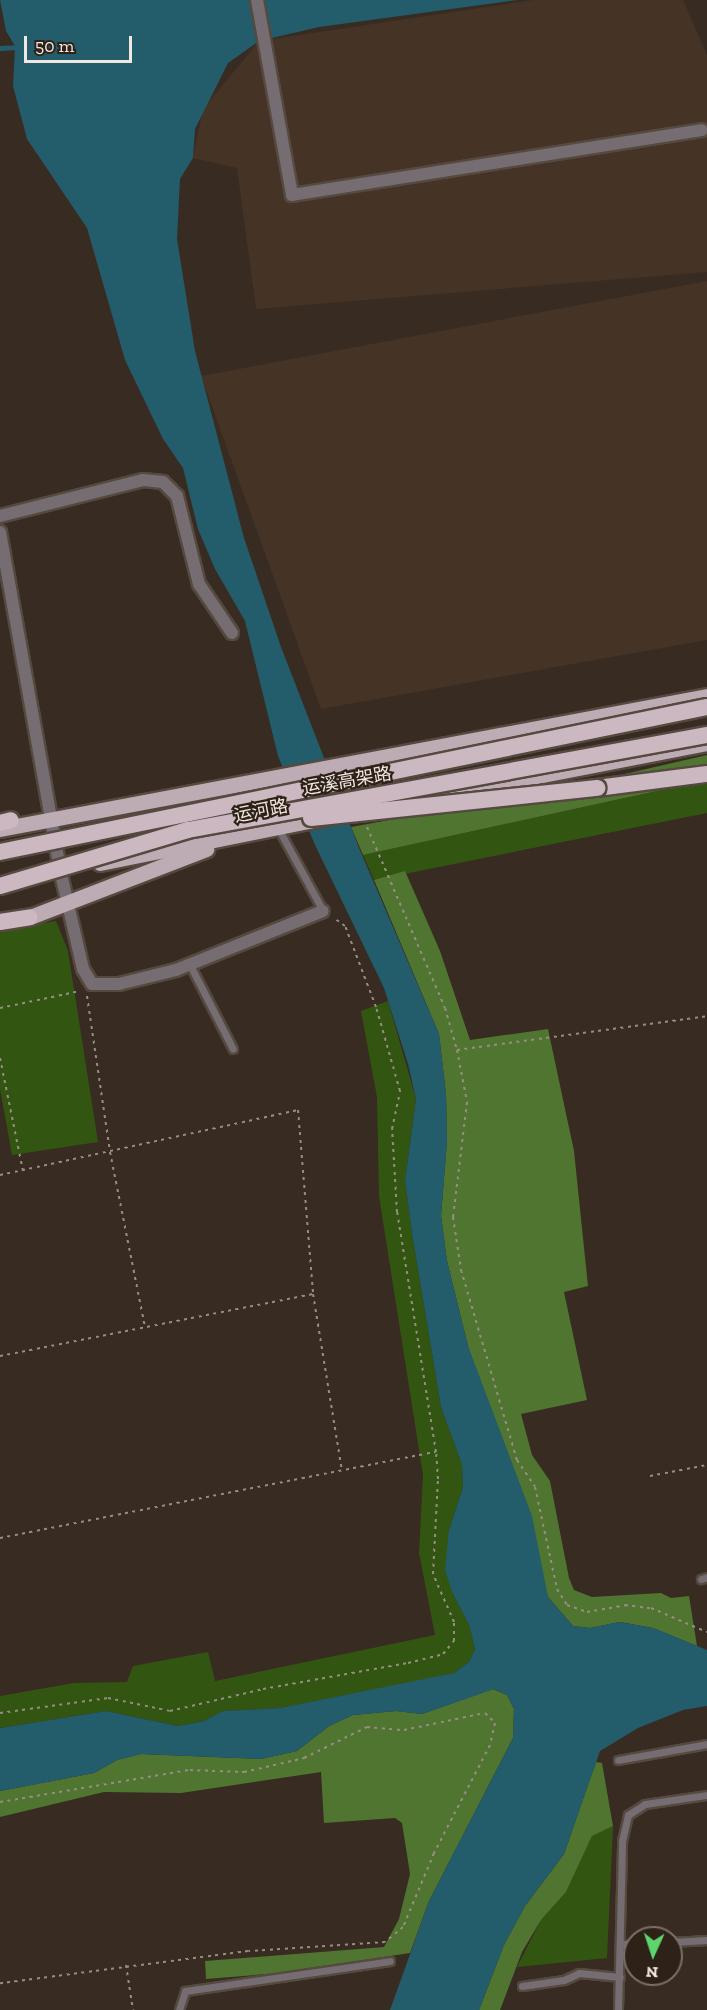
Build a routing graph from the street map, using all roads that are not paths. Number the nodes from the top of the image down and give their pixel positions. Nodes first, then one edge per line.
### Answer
1 (257, 2) edge
2 (702, 130) dead end
3 (0, 516) edge
4 (0, 532) edge
5 (232, 633) dead end
6 (707, 696) edge
7 (707, 706) edge
8 (707, 735) edge
9 (707, 743) edge
10 (707, 774) edge
11 (51, 817) junction
12 (4, 824) edge
13 (285, 826) junction
14 (188, 830) junction
15 (245, 834) junction
16 (0, 852) edge
17 (60, 870) junction
18 (0, 884) edge
19 (68, 902) junction
20 (323, 911) joint
21 (30, 917) joint
22 (0, 922) edge
23 (190, 965) junction
24 (233, 1049) dead end
25 (707, 1744) edge
26 (618, 1760) dead end
27 (707, 1795) edge
28 (707, 1940) edge
29 (683, 1941) edge
30 (621, 1944) joint
31 (390, 1961) dead end
32 (620, 1977) junction
33 (522, 1986) dead end
34 (178, 2010) edge
35 (618, 2010) edge

1 - 2 street
3 - 5 street
4 - 11 street
6 - 11 main road, 运河路
7 - 16 highway, 运溪高架路, bridge
8 - 14 highway, 运溪高架路, bridge
9 - 13 main road, 运河路, bridge
10 - 14 highway, bridge
11 - 12 main road, 运河路
11 - 17 street
13 - 15 main road, 运河路
13 - 20 lane
14 - 18 highway, 运溪高架路, bridge
15 - 17 main road, 运河路
15 - 19 main road
17 - 18 main road, 运河路
17 - 19 street
19 - 21 main road
19 - 23 street
20 - 23 street
21 - 22 highway
23 - 24 lane
25 - 26 lane
27 - 30 lane
28 - 29 lane
30 - 32 lane
31 - 34 lane
32 - 33 lane
32 - 35 lane

